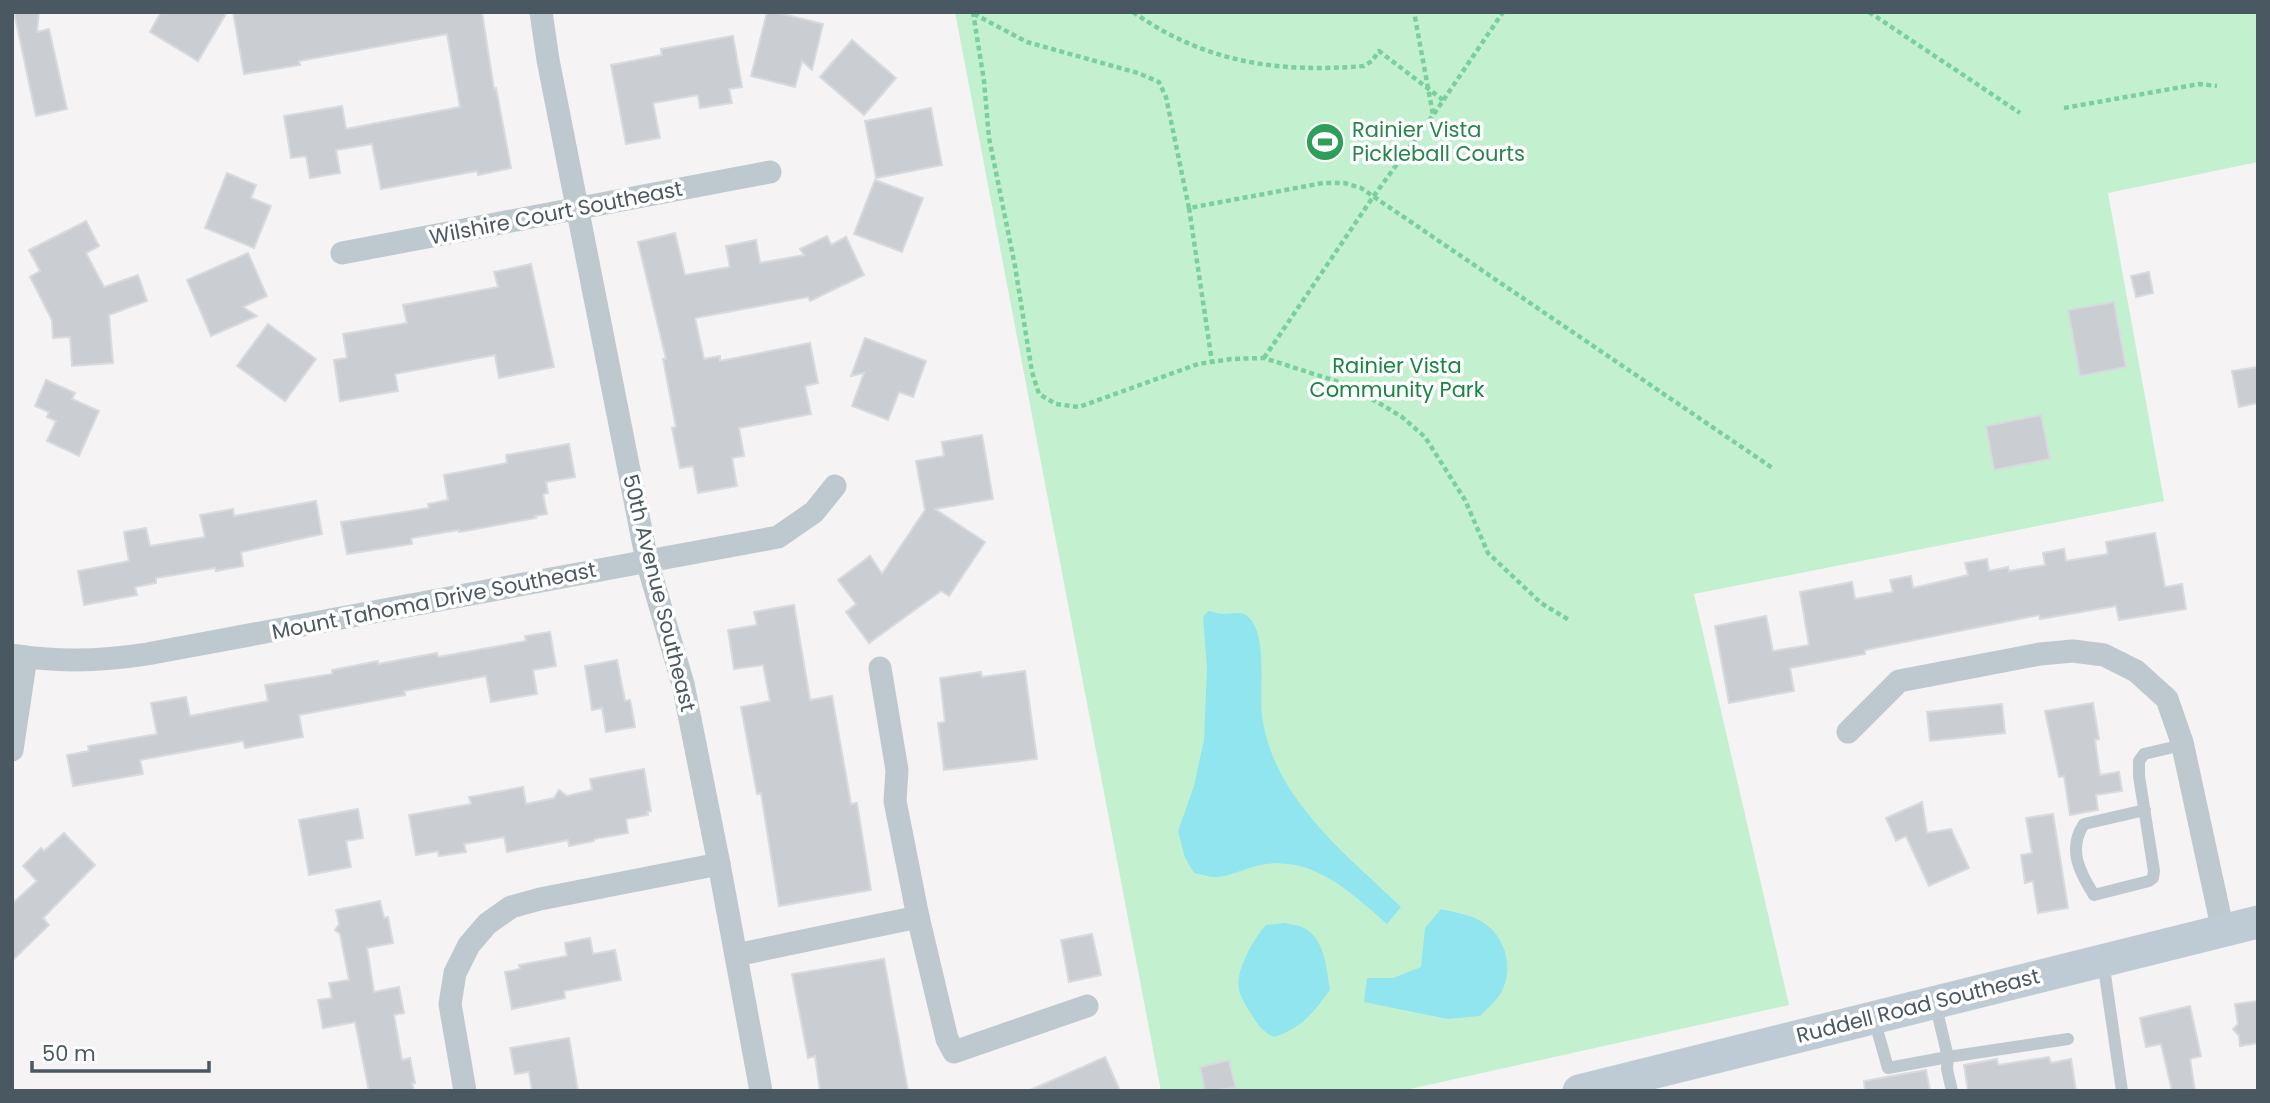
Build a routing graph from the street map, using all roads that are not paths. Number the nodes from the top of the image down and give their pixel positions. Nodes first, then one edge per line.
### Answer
1 (541, 12) edge
2 (770, 172) dead end
3 (579, 208) junction
4 (342, 253) dead end
5 (835, 486) dead end
6 (647, 561) junction
7 (19, 656) edge
8 (880, 668) dead end
9 (1848, 732) dead end
10 (2182, 745) junction
11 (12, 750) edge
12 (2145, 810) junction
13 (719, 863) junction
14 (918, 917) junction
15 (2258, 922) edge
16 (2223, 931) junction
17 (736, 955) junction
18 (2103, 961) junction
19 (1935, 1002) junction
20 (1087, 1006) dead end
21 (1874, 1018) junction
22 (2068, 1040) dead end
23 (1948, 1057) junction
24 (465, 1091) edge
25 (761, 1091) edge
26 (1579, 1091) edge
27 (1952, 1091) edge
28 (2122, 1091) edge

1 - 3 street, 50th Avenue Southeast
2 - 3 street, Wilshire Court Southeast
3 - 4 street, Wilshire Court Southeast
3 - 6 street, 50th Avenue Southeast
5 - 6 street, Mount Tahoma Drive Southeast
6 - 7 street, Mount Tahoma Drive Southeast
6 - 13 street, 50th Avenue Southeast
7 - 11 street
8 - 14 street
9 - 10 street
10 - 12 lane
10 - 16 street
12 - 12 lane
13 - 17 street, 50th Avenue Southeast
13 - 24 street
14 - 17 street
14 - 20 street
15 - 16 main road, Ruddell Road Southeast
16 - 18 main road, Ruddell Road Southeast
17 - 25 street, 50th Avenue Southeast
18 - 19 main road, Ruddell Road Southeast
18 - 28 lane
19 - 21 main road, Ruddell Road Southeast
19 - 23 lane
21 - 23 lane
21 - 26 main road, Ruddell Road Southeast
22 - 23 lane
23 - 27 lane

